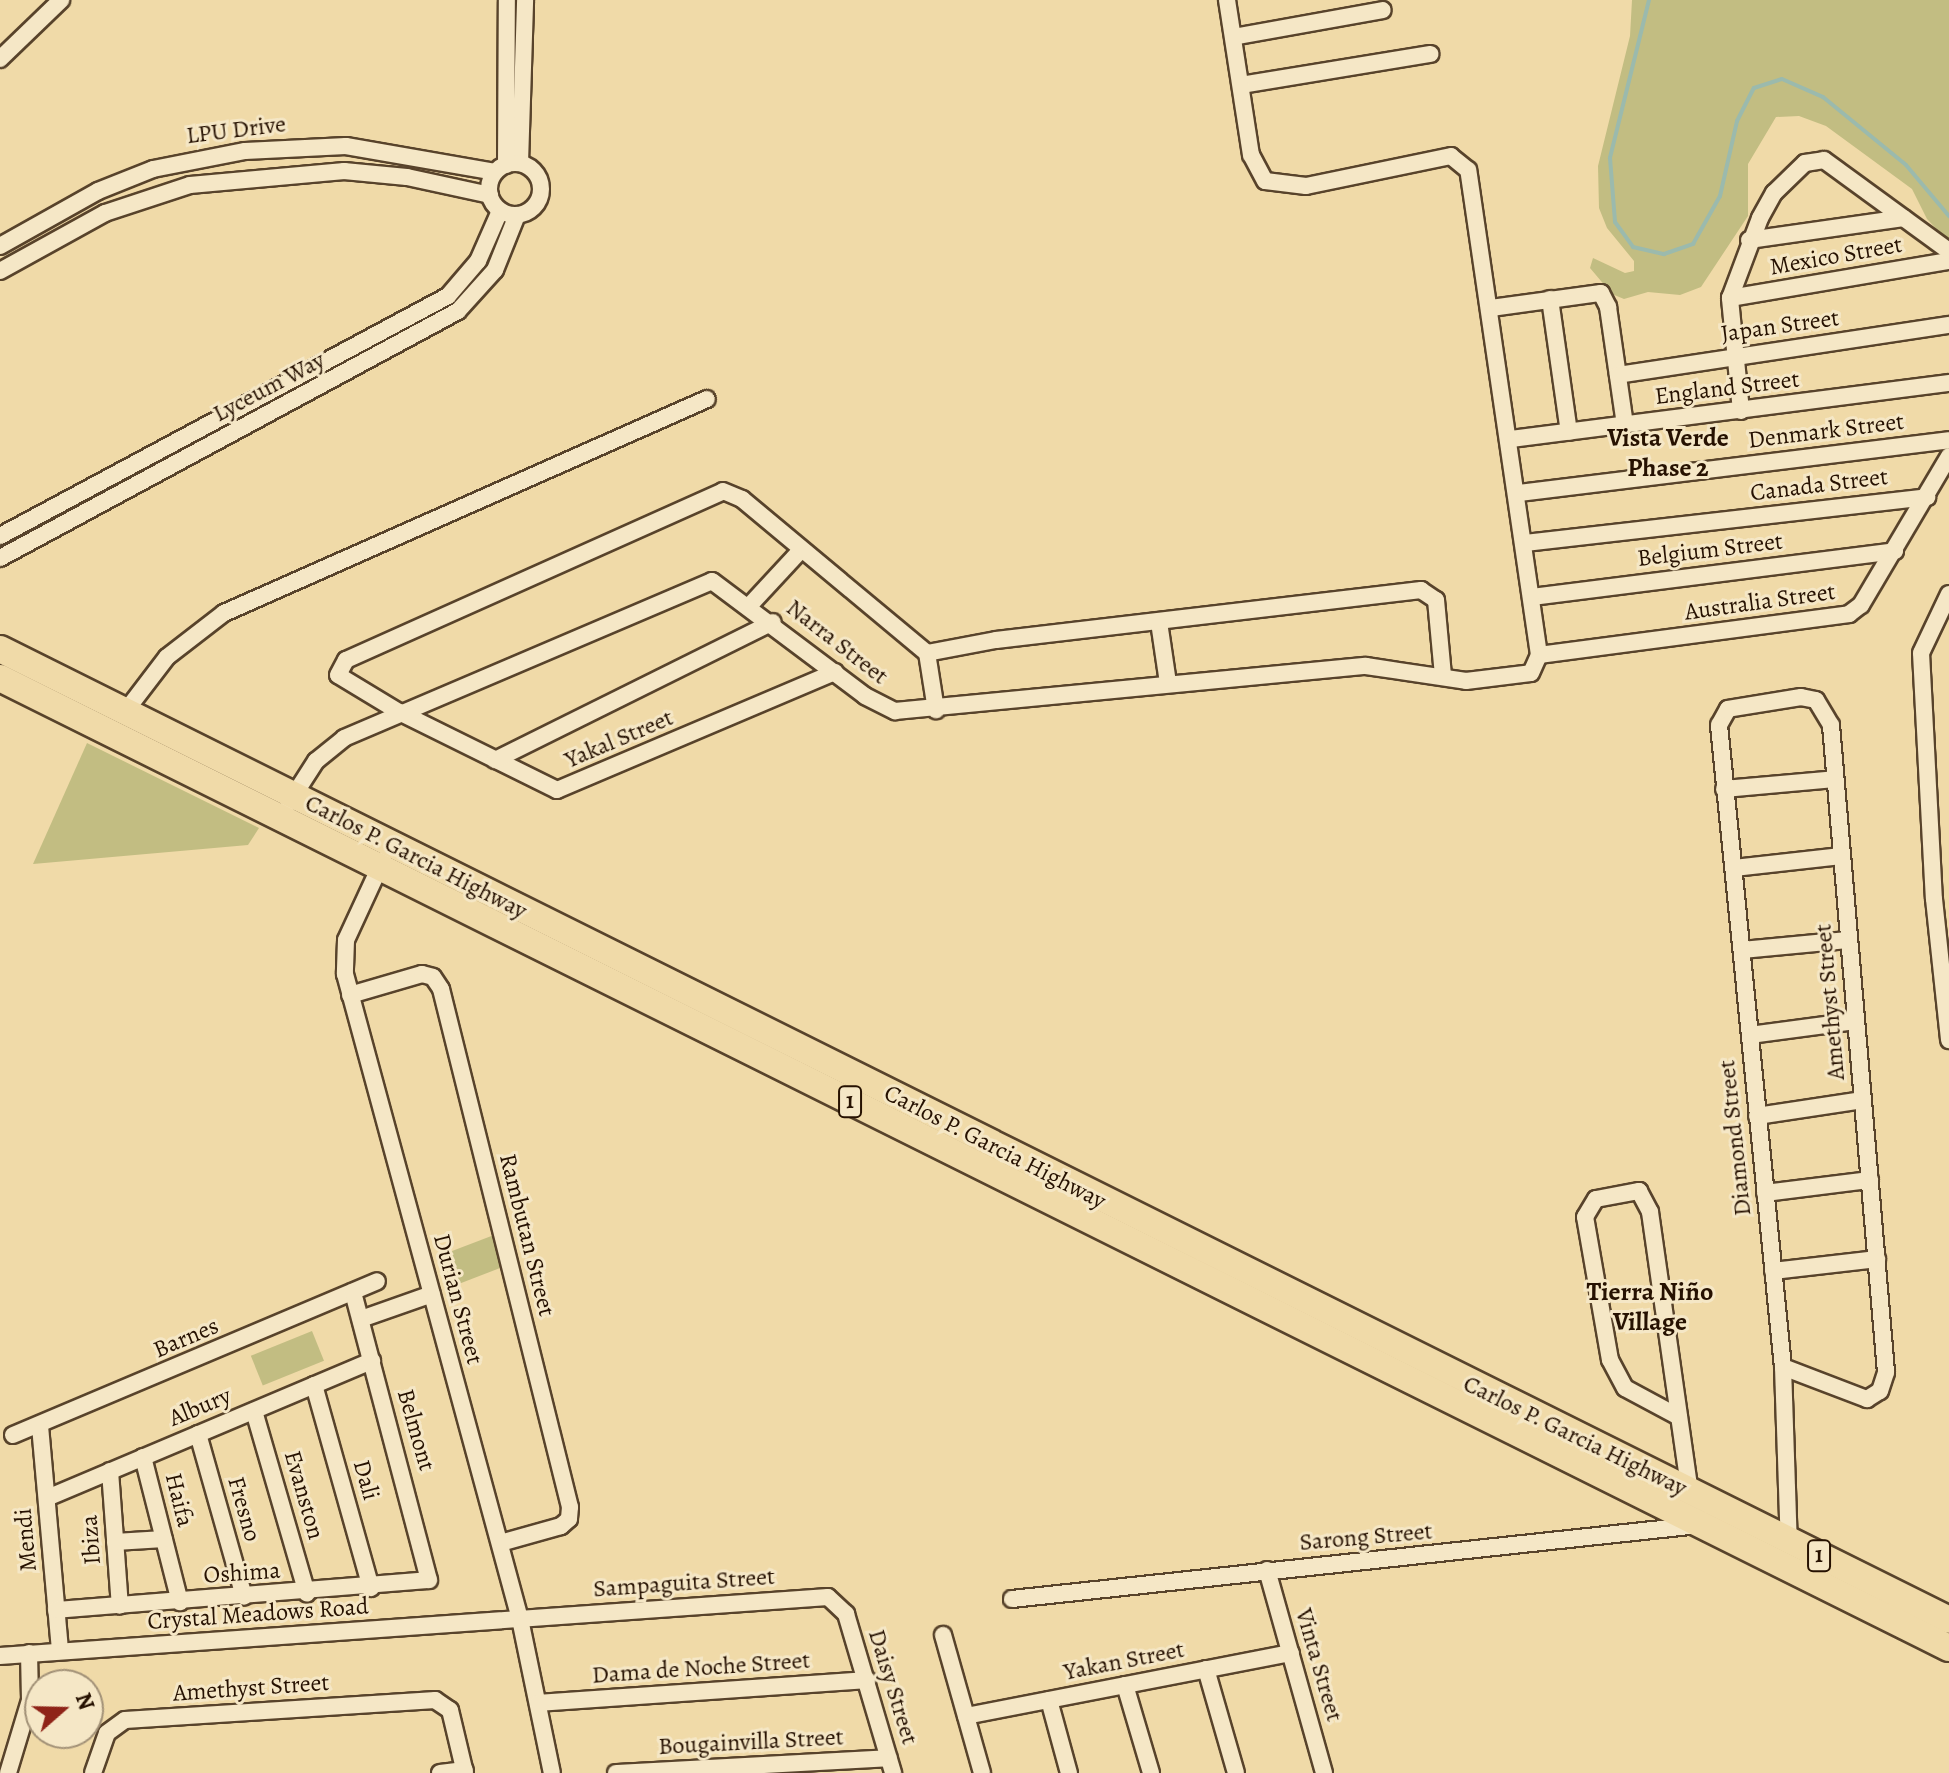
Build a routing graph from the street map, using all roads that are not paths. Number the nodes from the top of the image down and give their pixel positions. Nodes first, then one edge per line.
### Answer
1 (61, 0) edge
2 (507, 0) edge
3 (525, 0) edge
4 (1227, 0) edge
5 (1383, 10) dead end
6 (1233, 37) junction
7 (1430, 54) dead end
8 (0, 59) edge
9 (1241, 85) junction
10 (507, 167) junction
11 (490, 195) junction
12 (500, 211) junction
13 (517, 215) junction
14 (1903, 218) junction
15 (1749, 240) junction
16 (0, 246) edge
17 (1949, 251) edge
18 (1949, 261) edge
19 (0, 271) edge
20 (1730, 298) junction
21 (1550, 299) junction
22 (1491, 308) junction
23 (1949, 325) edge
24 (1732, 357) junction
25 (1618, 375) junction
26 (1949, 383) edge
27 (707, 399) dead end
28 (1741, 411) junction
29 (1625, 425) junction
30 (1569, 432) junction
31 (1511, 439) junction
32 (1949, 440) edge
33 (1949, 456) edge
34 (1519, 493) junction
35 (1927, 497) junction
36 (0, 536) edge
37 (1525, 543) junction
38 (800, 551) junction
39 (1895, 551) junction
40 (0, 558) edge
41 (1949, 594) edge
42 (1532, 597) junction
43 (750, 605) junction
44 (773, 622) junction
45 (1159, 622) junction
46 (0, 649) edge
47 (927, 653) junction
48 (1539, 655) junction
49 (835, 672) junction
50 (1443, 676) junction
51 (0, 678) edge
52 (1168, 683) junction
53 (56, 692) junction
54 (1728, 709) joint
55 (936, 710) junction
56 (125, 712) junction
57 (399, 712) junction
58 (495, 760) junction
59 (1835, 779) junction
60 (1724, 789) junction
61 (288, 806) junction
62 (385, 855) junction
63 (1841, 856) junction
64 (1734, 868) junction
65 (1848, 940) junction
66 (1742, 950) junction
67 (350, 995) junction
68 (1855, 1021) junction
69 (1750, 1035) junction
70 (1949, 1040) edge
71 (1863, 1100) junction
72 (1757, 1116) junction
73 (1870, 1180) junction
74 (1765, 1193) junction
75 (1877, 1259) junction
76 (1773, 1271) junction
77 (377, 1281) dead end
78 (353, 1292) junction
79 (432, 1294) junction
80 (361, 1319) junction
81 (372, 1361) junction
82 (1783, 1367) junction
83 (314, 1385) junction
84 (254, 1411) junction
85 (1679, 1417) junction
86 (40, 1426) junction
87 (198, 1434) junction
88 (13, 1435) dead end
89 (143, 1457) junction
90 (110, 1471) junction
91 (47, 1498) junction
92 (1701, 1507) junction
93 (164, 1539) junction
94 (115, 1542) junction
95 (500, 1543) junction
96 (1785, 1553) junction
97 (1267, 1570) junction
98 (429, 1580) joint
99 (371, 1588) junction
100 (307, 1593) junction
101 (244, 1597) junction
102 (1012, 1599) dead end
103 (180, 1602) junction
104 (120, 1606) junction
105 (56, 1610) junction
106 (846, 1614) joint
107 (520, 1619) junction
108 (1949, 1620) edge
109 (943, 1635) dead end
110 (1949, 1648) edge
111 (60, 1651) junction
112 (29, 1653) junction
113 (1291, 1653) junction
114 (0, 1656) edge
115 (1206, 1669) junction
116 (867, 1680) junction
117 (1125, 1685) junction
118 (1049, 1700) junction
119 (538, 1703) junction
120 (966, 1716) junction
121 (891, 1766) edge
122 (465, 1772) edge
123 (8, 1773) edge
124 (93, 1773) edge
125 (440, 1773) edge
126 (552, 1773) edge
127 (616, 1773) edge
128 (982, 1773) edge
129 (1069, 1773) edge
130 (1151, 1773) edge
131 (1236, 1773) edge
132 (1324, 1773) edge

1 - 8 street
2 - 10 street
3 - 10 street
4 - 6 street
5 - 6 street
6 - 9 street
7 - 9 street
9 - 22 street
10 - 11 street
10 - 13 street
10 - 16 street, LPU Drive
11 - 12 street
11 - 19 street, LPU Drive
12 - 13 street
12 - 36 street, Lyceum Way
13 - 40 street, Lyceum Way
14 - 15 street
14 - 15 street
14 - 17 street
15 - 20 street
18 - 20 street, Mexico Street
20 - 24 street
21 - 22 street
21 - 25 street
21 - 30 street
22 - 31 street
23 - 24 street, Japan Street
24 - 25 street, Japan Street
24 - 28 street
25 - 29 street
26 - 28 street, England Street
27 - 56 street
28 - 29 street, England Street
29 - 30 street, England Street
30 - 31 street, England Street
31 - 34 street
32 - 34 street, Denmark Street
33 - 35 street, Australia Street
34 - 37 street
35 - 37 street, Canada Street
35 - 39 street, Australia Street
37 - 42 street
38 - 43 street
38 - 47 street
38 - 57 street, Yakal Street
39 - 42 street, Belgium Street
39 - 48 street, Australia Street
41 - 70 street
42 - 48 street
43 - 44 street, Narra Street
43 - 57 street, Narra Street
44 - 49 street, Narra Street
44 - 58 street
45 - 47 street
45 - 50 street
45 - 52 street
46 - 53 highway, Carlos P. Garcia Highway / 1
47 - 55 street
48 - 50 street, Narra Street
49 - 55 street, Narra Street
49 - 58 street, Yakal Street
50 - 52 street, Narra Street
51 - 53 highway, Carlos P. Garcia Highway / 1
52 - 55 street, Narra Street
53 - 56 highway, Carlos P. Garcia Highway / 1
53 - 61 highway, Carlos P. Garcia Highway / 1
54 - 59 street, Amethyst Street
54 - 60 street, Diamond Street
56 - 61 highway, Carlos P. Garcia Highway / 1
57 - 58 street, Yakal Street
57 - 61 street, Narra Street
59 - 60 street
59 - 63 street, Amethyst Street
60 - 64 street, Diamond Street
61 - 62 highway, Carlos P. Garcia Highway / 1
62 - 67 street, Durian Street
62 - 92 highway, Carlos P. Garcia Highway / 1
63 - 64 street
63 - 65 street, Amethyst Street
64 - 66 street, Diamond Street
65 - 66 street
65 - 68 street, Amethyst Street
66 - 69 street, Diamond Street
67 - 79 street, Durian Street
67 - 95 street, Rambutan Street
68 - 69 street
68 - 71 street, Amethyst Street
69 - 72 street, Diamond Street
71 - 72 street
71 - 73 street, Amethyst Street
72 - 74 street, Diamond Street
73 - 74 street
73 - 75 street, Amethyst Street
74 - 76 street, Diamond Street
75 - 76 street
75 - 82 street, Amethyst Street
76 - 82 street, Diamond Street
77 - 78 street, Barnes
78 - 80 street, Belmont
78 - 86 street, Barnes
79 - 80 street
79 - 95 street, Durian Street
80 - 81 street, Belmont
81 - 83 street, Albury
81 - 98 street, Belmont
82 - 96 street, Diamond Street
83 - 84 street, Albury
83 - 99 street, Dali
84 - 87 street, Albury
84 - 100 street, Evanston
85 - 85 street
85 - 92 street
86 - 88 street, Barnes
86 - 91 street, Mendi
87 - 89 street, Albury
87 - 101 street, Fresno
89 - 90 street, Albury
89 - 93 street, Haifa
90 - 91 street, Albury
90 - 94 street, Ibiza
91 - 105 street, Mendi
92 - 96 highway, Carlos P. Garcia Highway / 1
92 - 97 street, Sarong Street
93 - 94 street
93 - 103 street, Haifa
94 - 104 street, Ibiza
95 - 107 street, Durian Street
96 - 108 highway, Carlos P. Garcia Highway / 1
96 - 110 highway, Carlos P. Garcia Highway / 1
97 - 102 street, Sarong Street
97 - 113 street, Vinta Street
98 - 99 street, Oshima
99 - 100 street, Oshima
100 - 101 street, Oshima
101 - 103 street, Oshima
103 - 104 street, Oshima
104 - 105 street, Oshima
105 - 111 street, Mendi
106 - 107 street, Sampaguita Street
106 - 116 street, Daisy Street
107 - 111 street, Crystal Meadows Road
107 - 119 street, Durian Street
109 - 120 street
111 - 112 street, Crystal Meadows Road
112 - 114 street, Crystal Meadows Road
112 - 123 street
113 - 115 street, Yakan Street
113 - 132 street, Vinta Street
115 - 117 street, Yakan Street
115 - 131 street
116 - 119 street, Dama de Noche Street
116 - 121 street, Daisy Street
117 - 118 street, Yakan Street
117 - 130 street
118 - 120 street, Yakan Street
118 - 129 street
119 - 126 street, Durian Street
120 - 128 street
121 - 127 street, Bougainvilla Street
122 - 124 street, Amethyst Street
122 - 125 street

